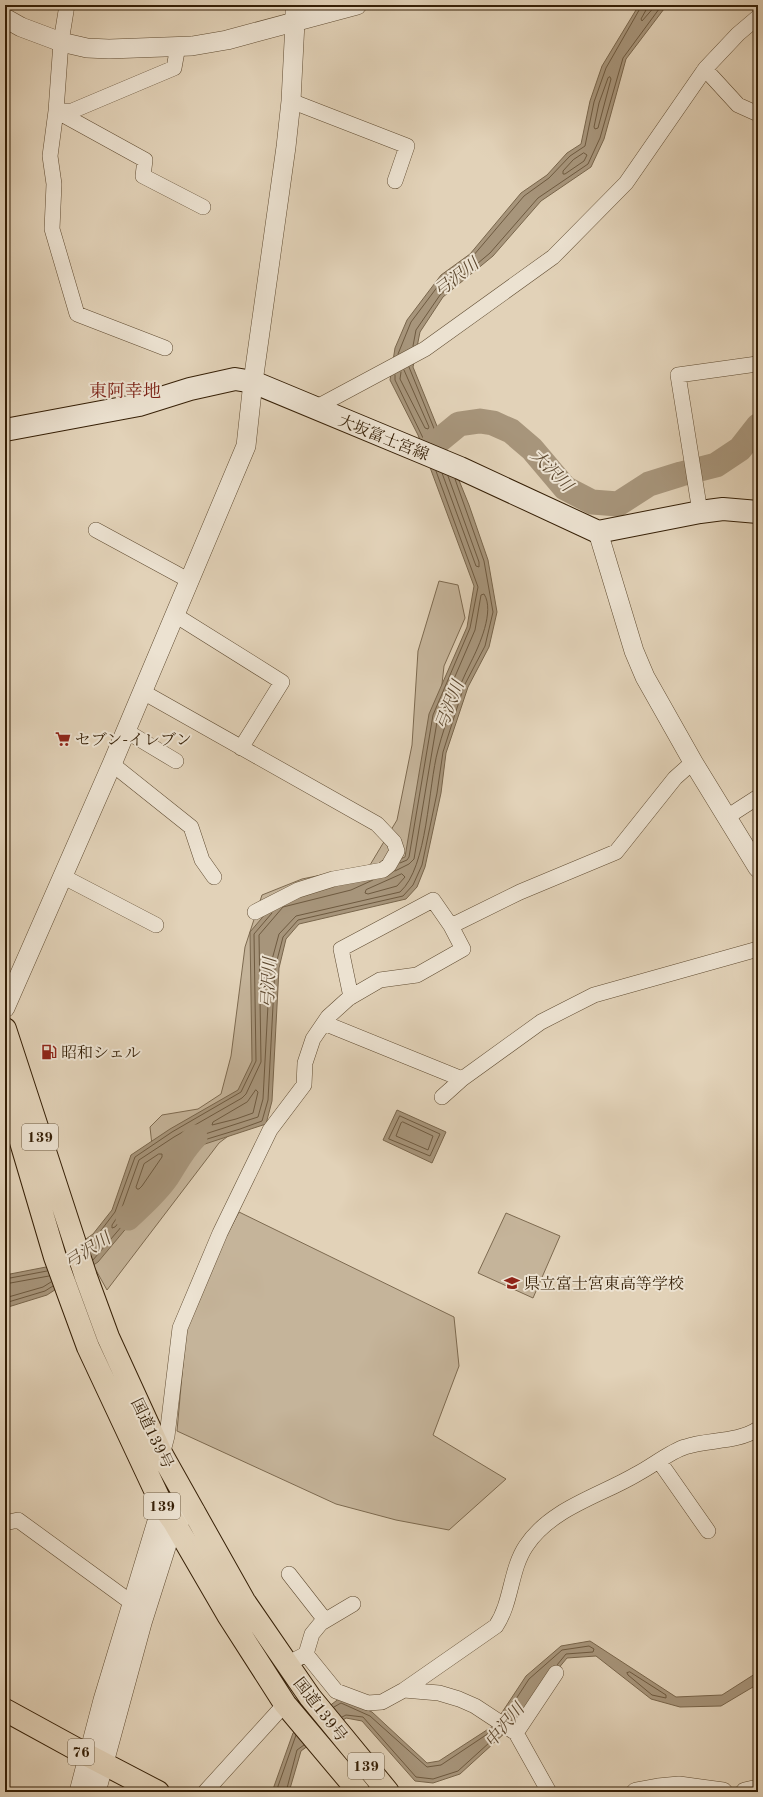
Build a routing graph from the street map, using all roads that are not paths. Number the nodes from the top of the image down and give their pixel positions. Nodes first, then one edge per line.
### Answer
1 (67, 5) edge
2 (357, 5) edge
3 (295, 13) edge
4 (5, 18) edge
5 (756, 22) edge
6 (61, 42) junction
7 (178, 46) junction
8 (705, 69) junction
9 (291, 101) junction
10 (56, 111) junction
11 (758, 114) edge
12 (395, 181) dead end
13 (203, 207) dead end
14 (165, 348) dead end
15 (758, 362) edge
16 (253, 382) junction
17 (315, 408) junction
18 (5, 430) edge
19 (700, 512) junction
20 (758, 512) edge
21 (96, 530) dead end
22 (598, 532) junction
23 (190, 581) junction
24 (175, 616) junction
25 (143, 692) junction
26 (126, 731) junction
27 (241, 748) junction
28 (176, 761) dead end
29 (693, 762) junction
30 (112, 764) junction
31 (758, 797) edge
32 (727, 817) junction
33 (758, 868) edge
34 (62, 876) junction
35 (214, 877) dead end
36 (255, 912) dead end
37 (156, 925) dead end
38 (451, 926) junction
39 (758, 949) edge
40 (351, 997) junction
41 (5, 1008) edge
42 (324, 1023) junction
43 (5, 1028) edge
44 (462, 1079) junction
45 (5, 1088) edge
46 (442, 1097) dead end
47 (758, 1429) edge
48 (162, 1455) junction
49 (659, 1461) junction
50 (194, 1511) junction
51 (168, 1513) junction
52 (5, 1523) edge
53 (708, 1531) dead end
54 (289, 1574) dead end
55 (132, 1603) junction
56 (353, 1604) dead end
57 (325, 1620) junction
58 (306, 1654) junction
59 (287, 1664) junction
60 (556, 1673) dead end
61 (404, 1690) junction
62 (287, 1706) junction
63 (5, 1710) edge
64 (516, 1732) junction
65 (96, 1760) junction
66 (758, 1789) edge
67 (79, 1792) edge
68 (96, 1792) edge
69 (158, 1792) edge
70 (205, 1792) edge
71 (359, 1792) edge
72 (388, 1792) edge
73 (549, 1792) edge
74 (636, 1792) edge
75 (723, 1792) edge
76 (745, 1792) edge

1 - 6 street
2 - 3 street
3 - 7 street
3 - 9 street
4 - 6 street
5 - 8 street
6 - 7 street
6 - 10 street
7 - 10 street
8 - 11 street
8 - 17 street
9 - 12 street
9 - 16 street
10 - 13 street
10 - 14 street
15 - 19 street
16 - 17 main road, 大坂富士宮線
16 - 18 main road, 大坂富士宮線
16 - 23 street
17 - 22 main road, 大坂富士宮線
19 - 20 main road
19 - 22 main road
21 - 23 street
22 - 29 street
23 - 24 street
24 - 25 street
24 - 27 street
25 - 26 street
25 - 27 street
26 - 28 street
26 - 30 street
27 - 36 street
29 - 32 street
29 - 38 street
30 - 34 street
30 - 35 street
31 - 32 street
32 - 33 street
34 - 37 street
34 - 41 street
38 - 40 street
38 - 40 street
39 - 44 street
40 - 42 street
42 - 44 street
42 - 48 street
43 - 48 main road, 国道139号 / 139
44 - 46 street
45 - 51 main road, 国道139号 / 139
47 - 49 street
48 - 50 main road, 国道139号 / 139
49 - 53 street
49 - 61 street
50 - 51 street
50 - 59 main road, 国道139号 / 139
51 - 55 street
51 - 62 main road, 国道139号 / 139
51 - 65 street
52 - 55 street
54 - 57 street
55 - 65 street
56 - 57 street
57 - 58 street
58 - 59 street
58 - 61 street
59 - 72 main road, 国道139号 / 139
60 - 64 street
61 - 64 street
62 - 70 street
62 - 71 main road, 国道139号 / 139
63 - 65 main road, 76
64 - 73 street
65 - 67 street
65 - 68 street
65 - 69 main road, 76
66 - 76 street
74 - 75 street

